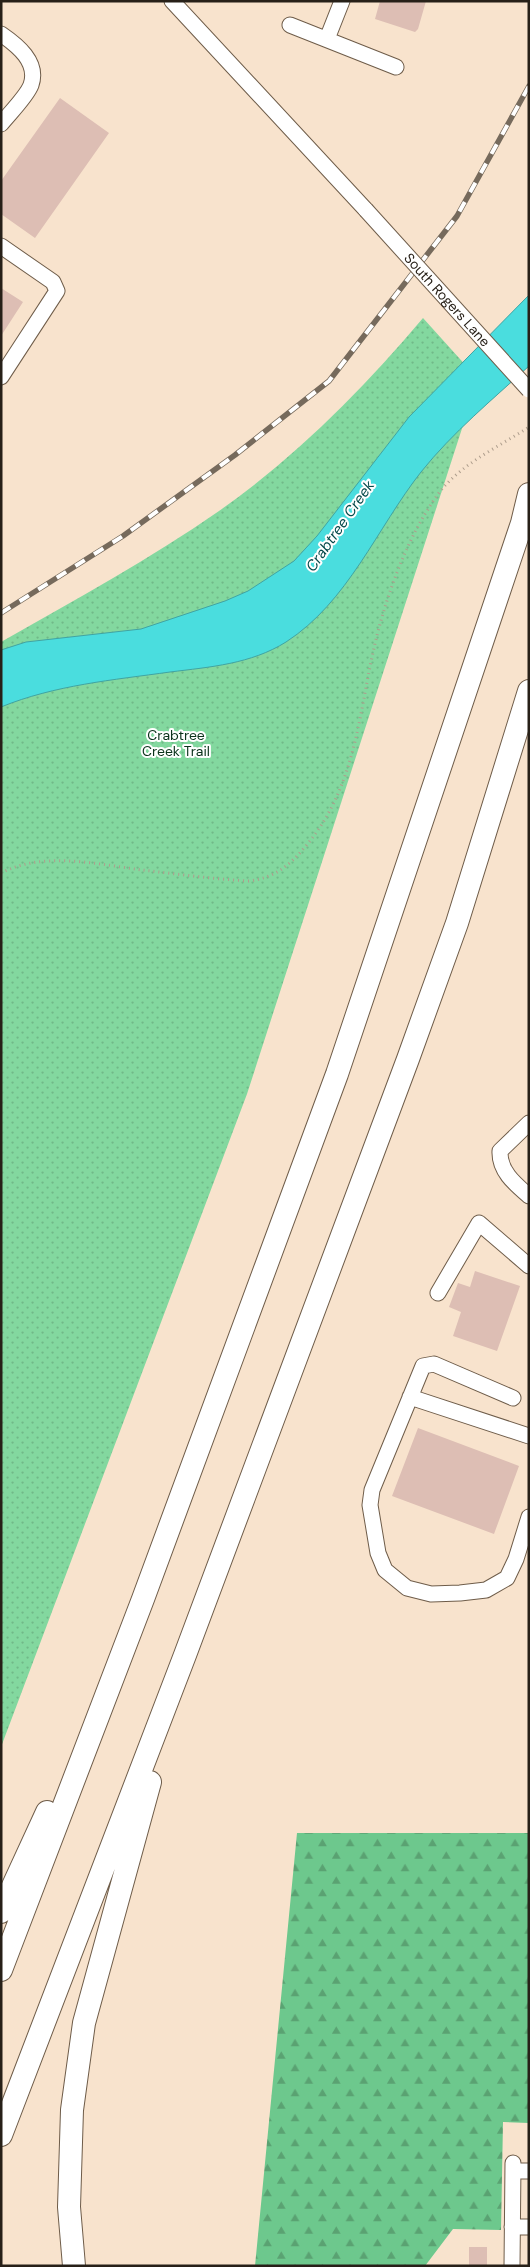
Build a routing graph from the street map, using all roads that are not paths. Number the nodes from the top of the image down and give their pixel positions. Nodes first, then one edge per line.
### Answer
1 (172, 1) edge
2 (342, 1) edge
3 (290, 25) dead end
4 (1, 34) edge
5 (327, 39) junction
6 (396, 67) dead end
7 (1, 124) edge
8 (1, 246) edge
9 (1, 376) edge
10 (529, 390) edge
11 (529, 494) edge
12 (529, 691) edge
13 (529, 1123) edge
14 (529, 1196) edge
15 (529, 1266) edge
16 (438, 1293) dead end
17 (410, 1396) junction
18 (514, 1398) dead end
19 (529, 1436) edge
20 (529, 1517) edge
21 (143, 1599) junction
22 (185, 1654) junction
23 (1, 1912) edge
24 (1, 1970) edge
25 (1, 2135) edge
26 (529, 2172) edge
27 (512, 2227) junction
28 (529, 2227) edge
29 (74, 2266) edge
30 (512, 2266) edge

1 - 10 street, South Rogers Lane, bridge
2 - 5 street
3 - 5 street
4 - 7 street
5 - 6 street
8 - 9 street
11 - 21 highway
12 - 22 highway
13 - 14 street
15 - 16 street
17 - 18 street
17 - 19 street
17 - 20 street
21 - 23 highway
21 - 24 highway
22 - 25 highway
22 - 29 highway
26 - 27 street
27 - 28 street
27 - 30 street

